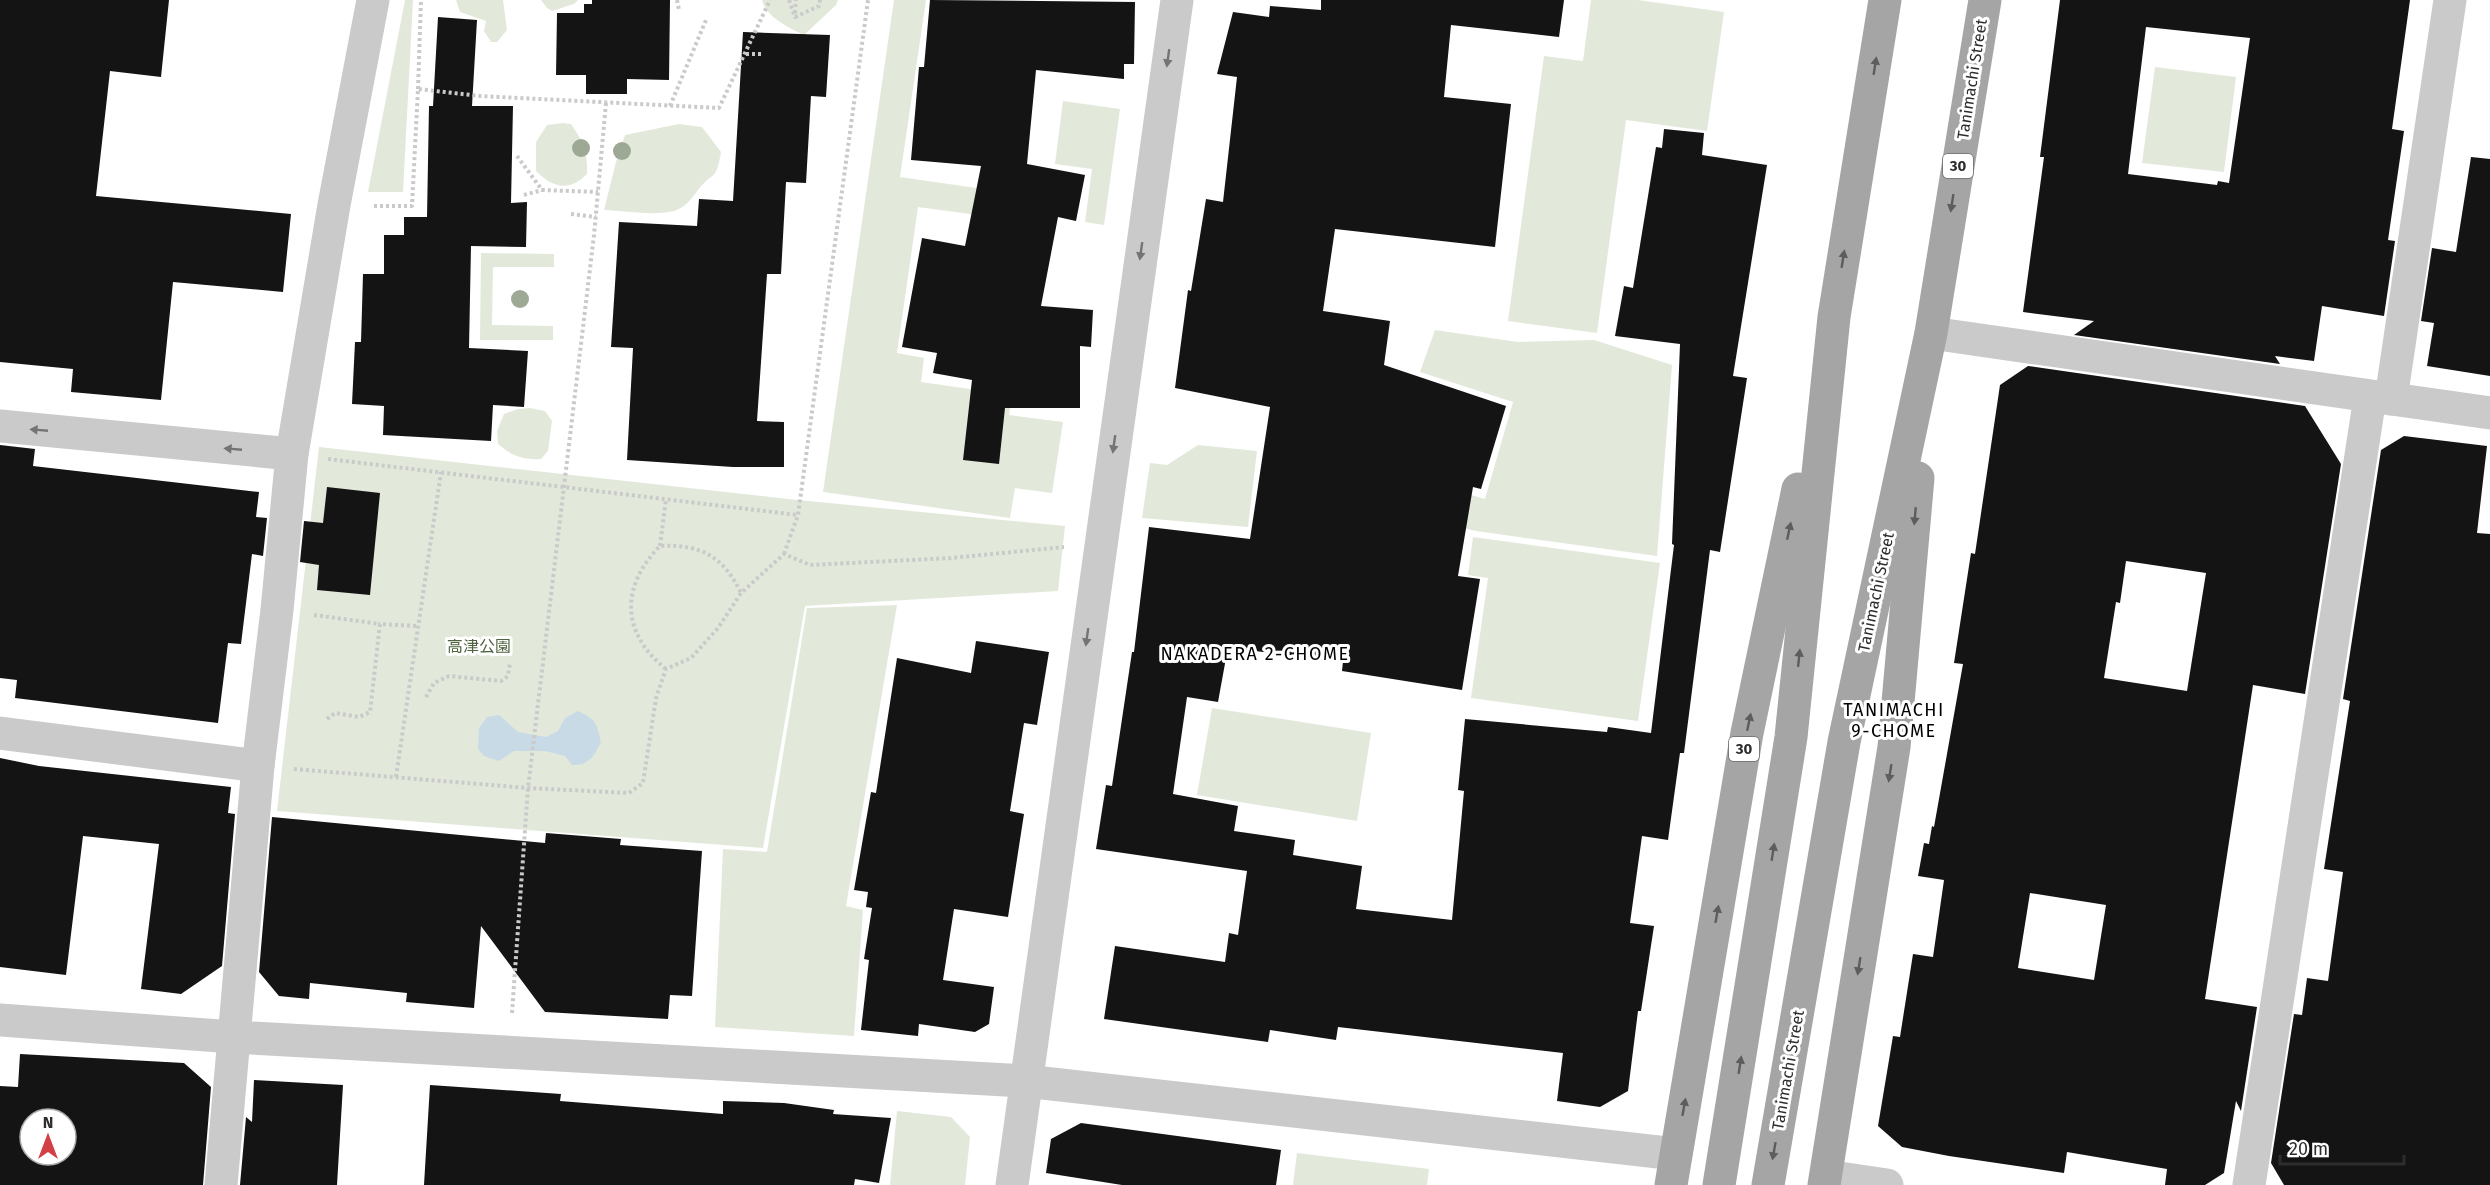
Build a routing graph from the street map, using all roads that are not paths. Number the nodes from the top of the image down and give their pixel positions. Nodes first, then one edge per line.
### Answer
1 (373, 0) edge
2 (1176, 0) edge
3 (1885, 0) edge
4 (1985, 0) edge
5 (2450, 0) edge
6 (1834, 317) junction
7 (1931, 333) junction
8 (2380, 398) junction
9 (2490, 413) edge
10 (0, 426) edge
11 (291, 454) junction
12 (0, 733) edge
13 (258, 766) junction
14 (0, 1020) edge
15 (234, 1037) junction
16 (1025, 1081) junction
17 (1673, 1170) edge
18 (1825, 1181) edge
19 (221, 1185) edge
20 (1012, 1185) edge
21 (1719, 1185) edge
22 (1768, 1185) edge
23 (1887, 1185) edge
24 (2249, 1185) edge

1 - 11 street
2 -> 16 street
6 -> 3 main road, 30
4 -> 7 main road, Tanimachi Street / 30
5 - 8 street
17 -> 6 main road, 30
21 -> 6 main road, 30
7 - 8 street
7 -> 18 main road, 30
7 -> 22 main road, Tanimachi Street / 30
8 - 9 street
8 - 24 street
11 -> 10 street
11 - 13 street
12 - 13 street
13 - 15 street
14 - 15 street
15 - 16 street
15 - 19 street
16 - 17 street
16 - 20 street
18 - 23 street

